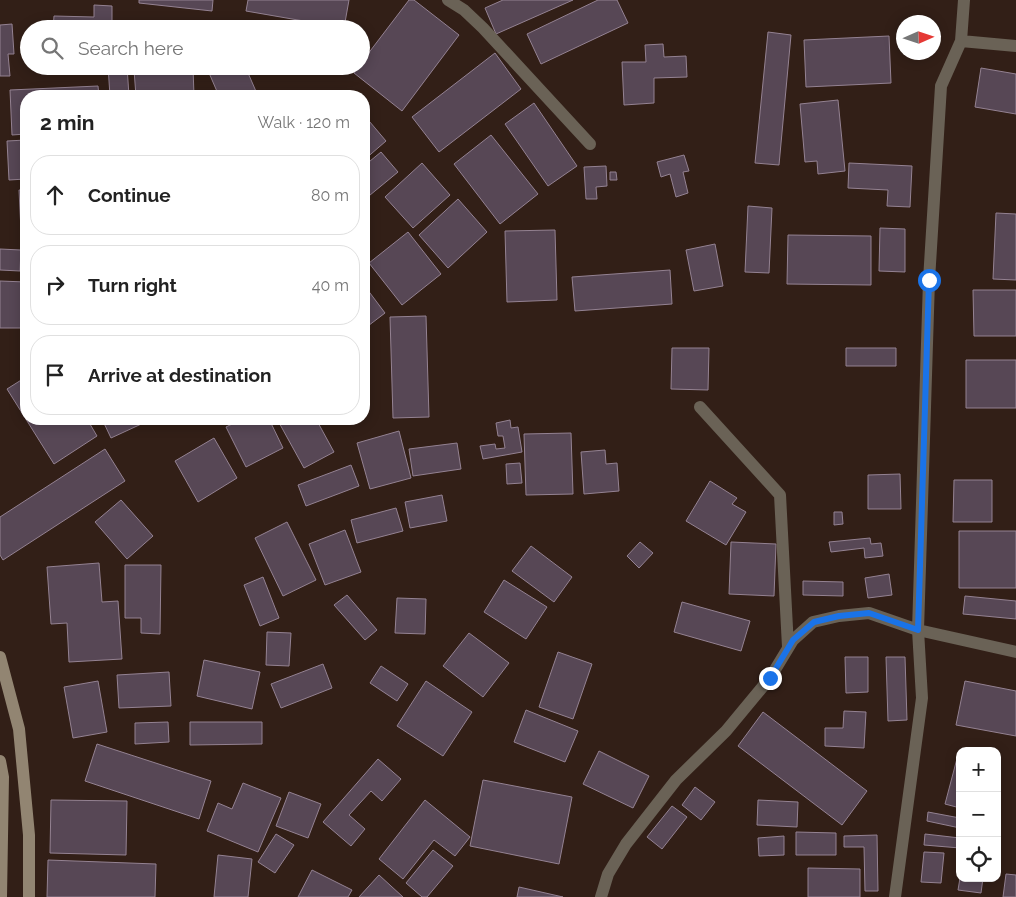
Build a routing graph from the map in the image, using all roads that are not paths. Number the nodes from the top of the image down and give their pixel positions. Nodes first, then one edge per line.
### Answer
1 (448, 0) edge
2 (964, 0) edge
3 (961, 41) junction
4 (1016, 46) edge
5 (590, 144) dead end
6 (700, 407) dead end
7 (918, 630) junction
8 (788, 647) junction
9 (1016, 652) edge
10 (0, 657) edge
11 (0, 761) edge
12 (1, 857) edge
13 (1, 897) edge
14 (29, 897) edge
15 (601, 897) edge
16 (895, 897) edge

1 - 5 street
2 - 3 street
3 - 4 street
3 - 7 street
6 - 8 street
7 - 8 street
7 - 9 street
7 - 16 street
8 - 15 street
10 - 14 main road
11 - 12 main road
12 - 13 main road

